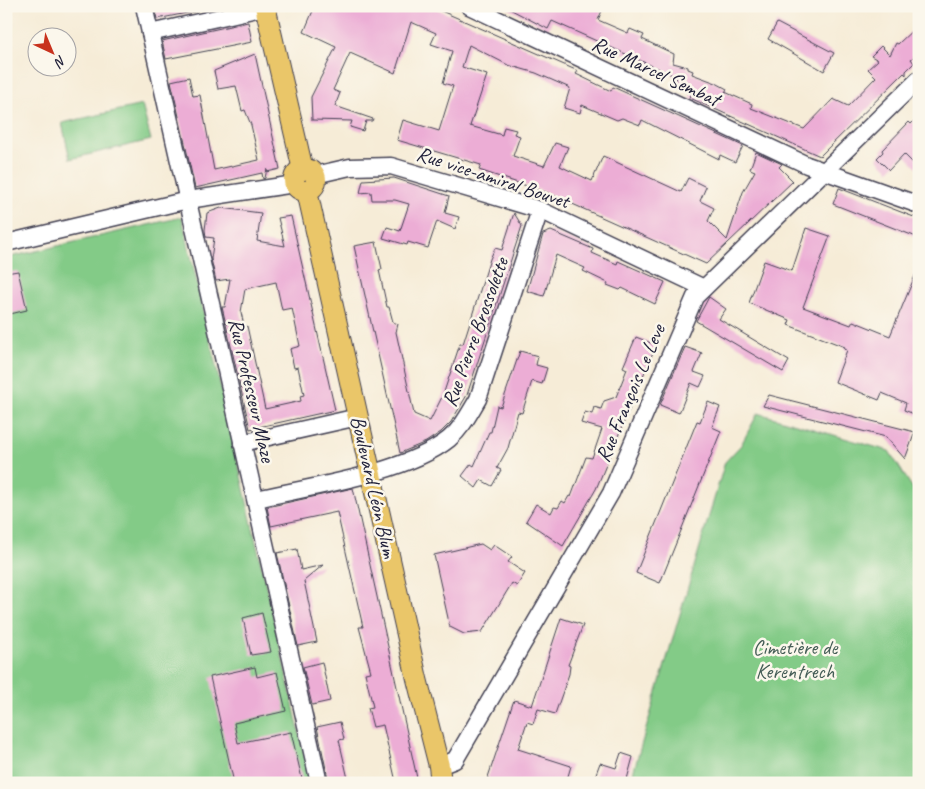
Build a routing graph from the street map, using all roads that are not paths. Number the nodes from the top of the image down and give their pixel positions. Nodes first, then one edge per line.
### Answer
1 (144, 6) edge
2 (265, 6) edge
3 (469, 6) edge
4 (150, 34) junction
5 (919, 79) edge
6 (826, 171) junction
7 (305, 180) junction
8 (188, 200) junction
9 (919, 205) edge
10 (540, 210) junction
11 (6, 243) edge
12 (704, 288) junction
13 (358, 417) junction
14 (242, 443) junction
15 (371, 473) junction
16 (256, 499) junction
17 (440, 774) edge
18 (319, 783) edge

1 - 4 street, Rue Professeur Maze
2 - 4 street
2 - 7 main road, Boulevard Léon Blum
3 - 6 street, Rue Marcel Sembat
4 - 8 street, Rue Professeur Maze
5 - 6 street, Rue François Le Leve
6 - 9 street, Rue Marcel Sembat
6 - 12 street, Rue François Le Leve
7 - 8 street, Rue vice-amiral Bouvet
7 - 10 street, Rue vice-amiral Bouvet
7 - 13 main road, Boulevard Léon Blum
8 - 11 street, Rue vice-amiral Bouvet
8 - 14 street, Rue Professeur Maze
10 - 12 street, Rue vice-amiral Bouvet
10 - 15 street, Rue Pierre Brossolette
12 - 17 street, Rue François Le Leve
13 - 14 street
13 - 15 main road, Boulevard Léon Blum
14 - 16 street, Rue Professeur Maze
15 - 16 street, Rue Pierre Brossolette
15 - 17 main road, Boulevard Léon Blum
16 - 18 street, Rue Professeur Maze

